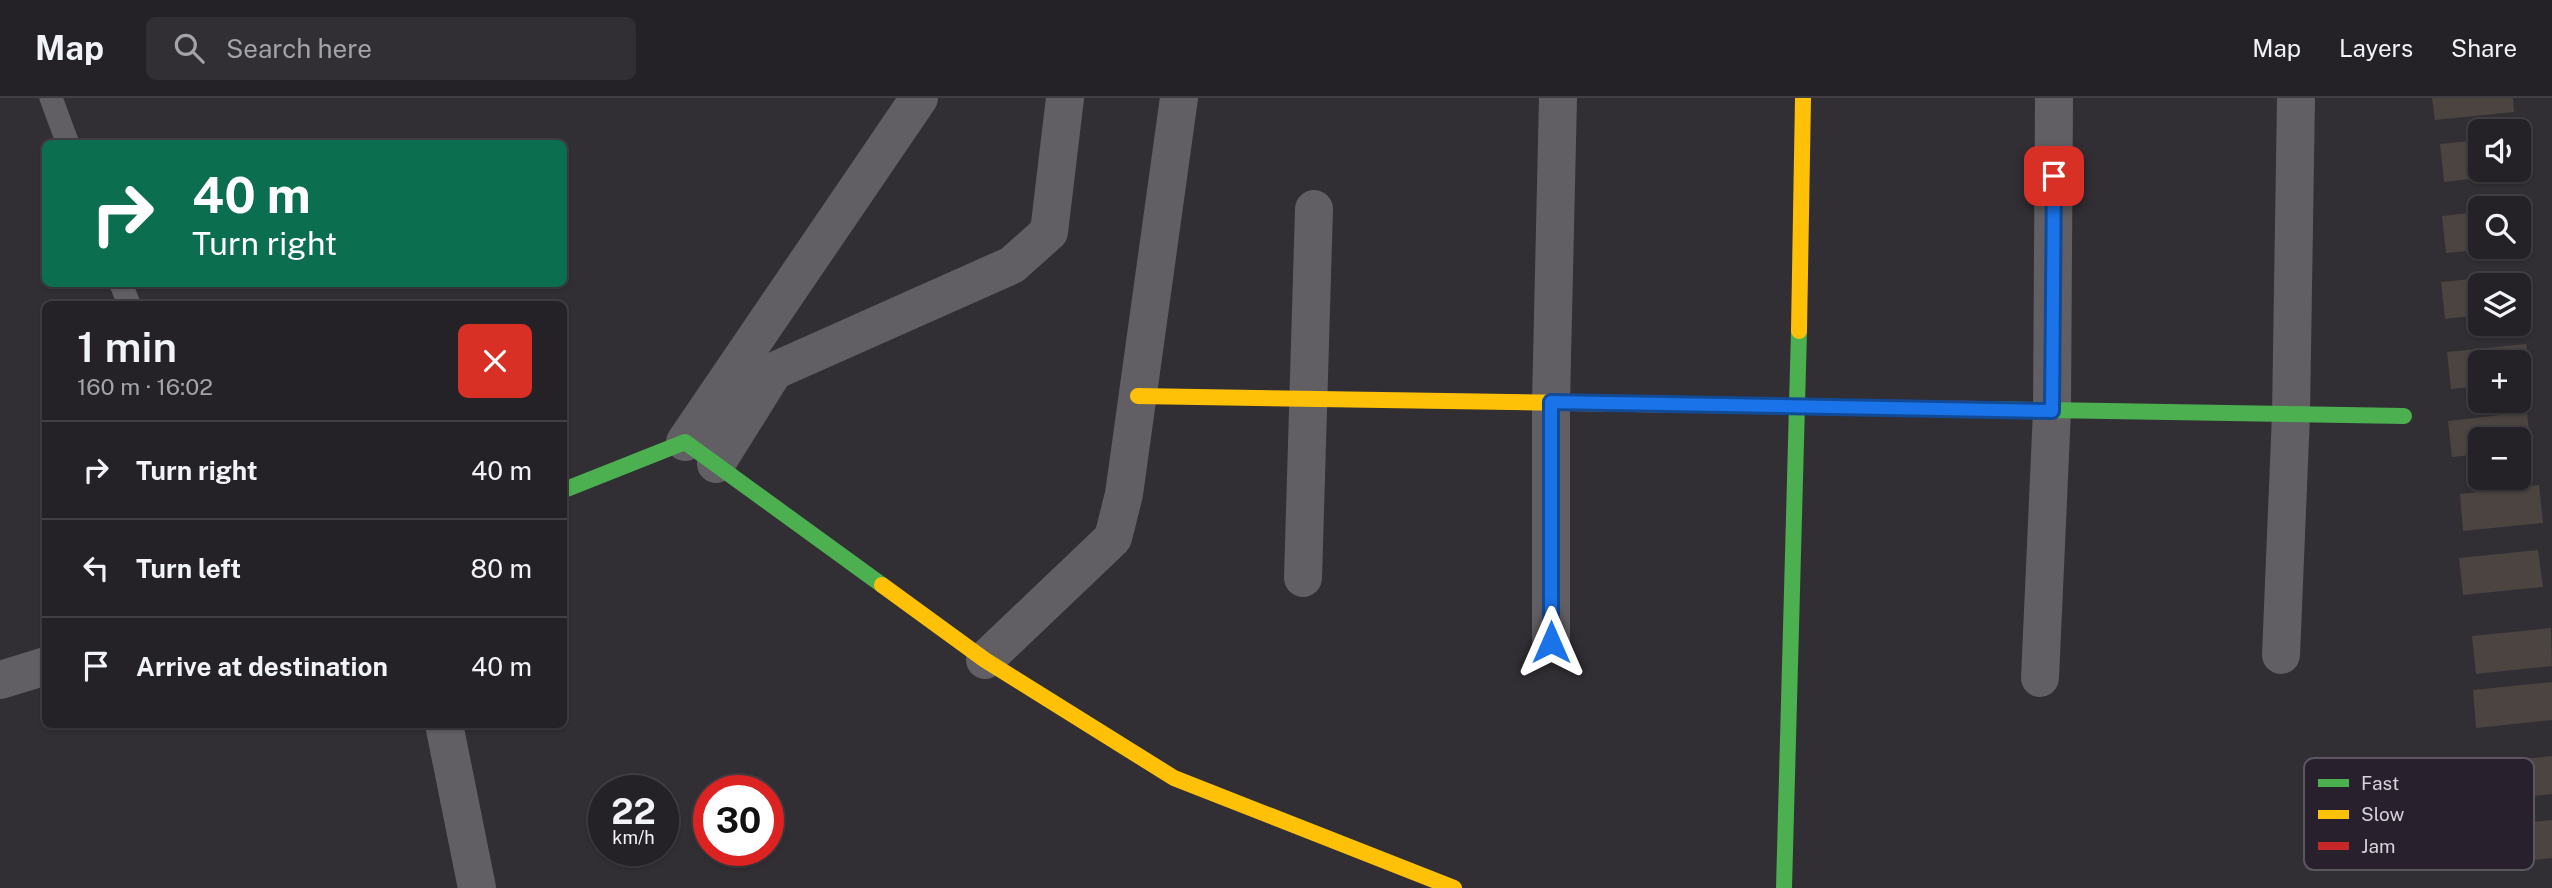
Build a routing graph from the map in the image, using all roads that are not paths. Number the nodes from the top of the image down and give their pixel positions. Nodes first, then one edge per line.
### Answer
1 (51, 98) edge
2 (919, 98) edge
3 (1065, 98) edge
4 (1179, 98) edge
5 (1558, 98) edge
6 (1802, 98) edge
7 (2054, 98) edge
8 (2296, 98) edge
9 (67, 140) edge
10 (1314, 209) dead end
11 (1138, 396) junction
12 (1309, 398) junction
13 (1551, 402) junction
14 (1798, 407) junction
15 (2052, 411) junction
16 (2291, 414) junction
17 (2404, 416) dead end
18 (685, 442) junction
19 (716, 464) junction
20 (567, 489) edge
21 (1303, 578) dead end
22 (1551, 642) dead end
23 (2281, 655) dead end
24 (985, 660) junction
25 (42, 667) edge
26 (2040, 678) dead end
27 (0, 680) edge
28 (445, 728) edge
29 (477, 888) edge
30 (1454, 888) edge
31 (1784, 888) edge

1 - 9 lane
2 - 18 street
3 - 19 street
4 - 11 street
5 - 13 street
6 - 14 street
7 - 15 street
8 - 16 street
10 - 12 street
11 - 12 street
11 - 24 street
12 - 13 street
12 - 21 street
13 - 14 street
13 - 22 street
14 - 15 street
14 - 31 street
15 - 16 street
15 - 26 street
16 - 17 street
16 - 23 street
18 - 19 street
18 - 20 street
19 - 24 street
24 - 30 street
25 - 27 street
28 - 29 street

